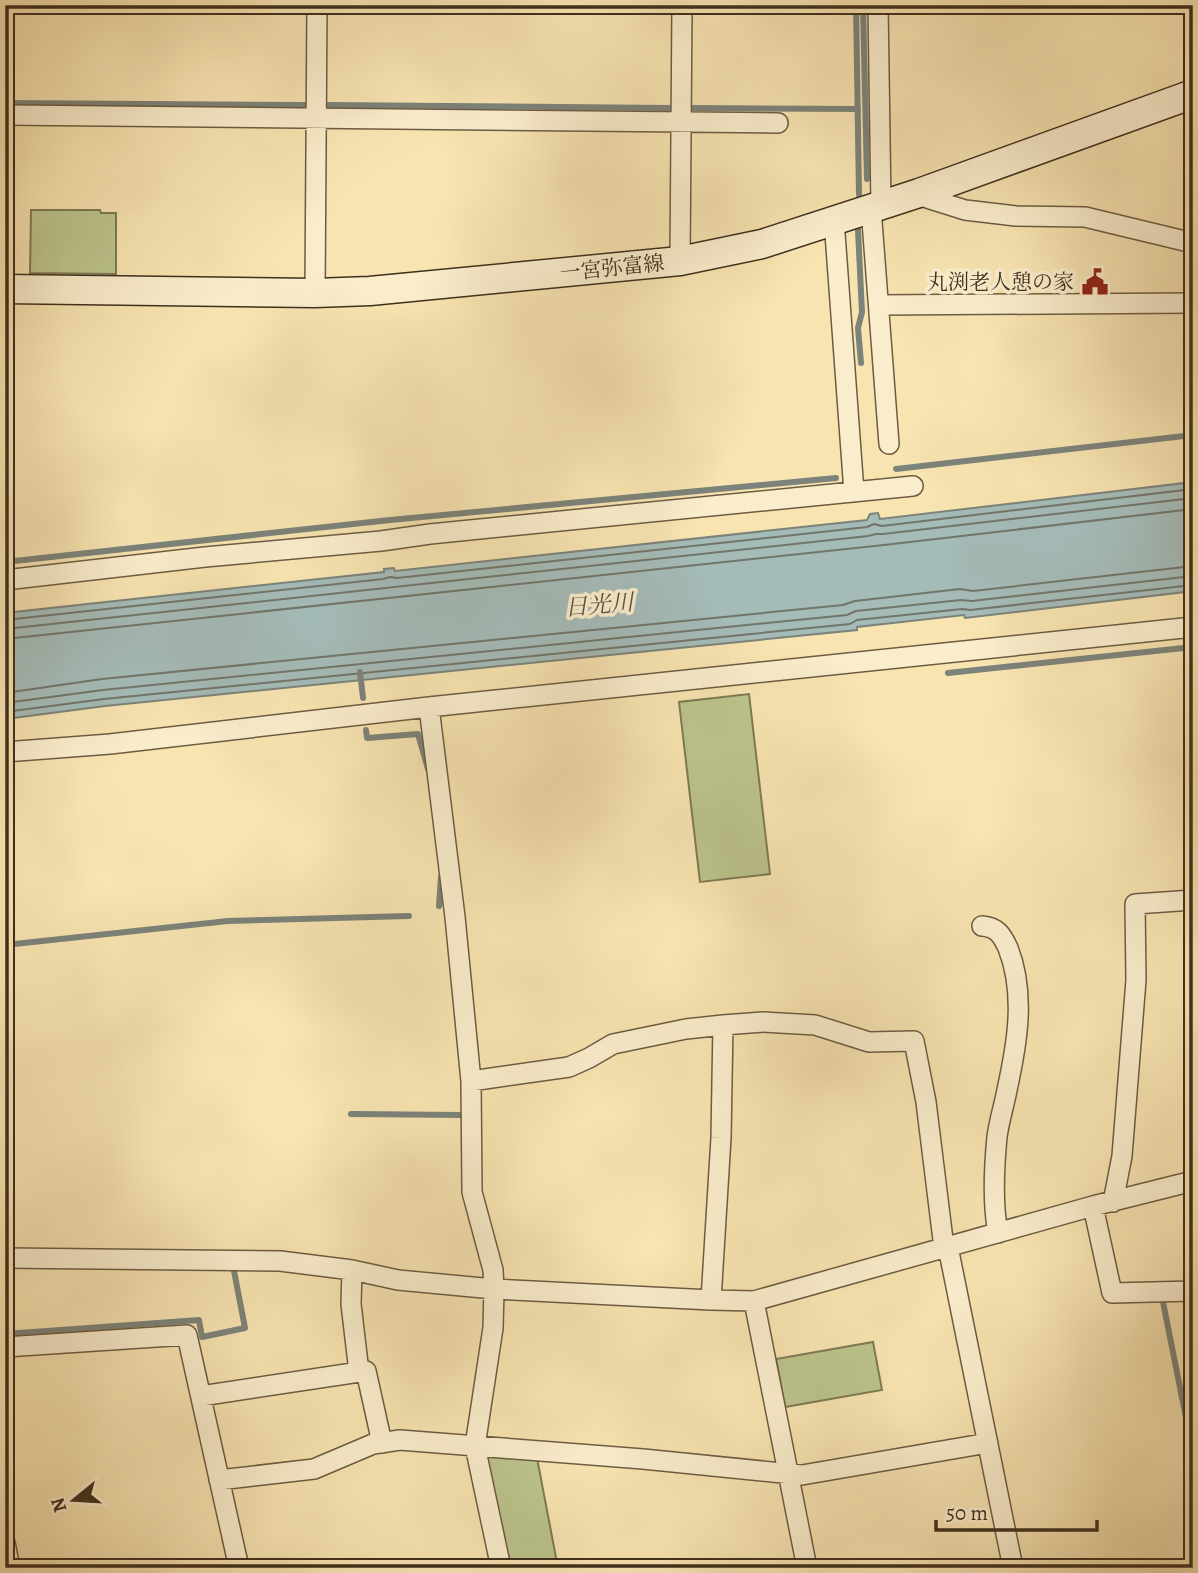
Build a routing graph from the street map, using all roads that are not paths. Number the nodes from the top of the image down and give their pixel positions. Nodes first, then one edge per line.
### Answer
1 (317, 5) edge
2 (681, 5) edge
3 (878, 5) edge
4 (1193, 94) edge
5 (5, 115) edge
6 (317, 118) junction
7 (681, 122) junction
8 (778, 123) dead end
9 (919, 193) junction
10 (876, 206) junction
11 (835, 220) junction
12 (1193, 243) edge
13 (680, 261) junction
14 (5, 289) edge
15 (315, 293) junction
16 (1193, 303) edge
17 (879, 305) junction
18 (889, 444) dead end
19 (913, 486) dead end
20 (854, 492) junction
21 (5, 580) edge
22 (1193, 627) edge
23 (429, 707) junction
24 (5, 752) edge
25 (1193, 900) edge
26 (982, 926) dead end
27 (723, 1026) junction
28 (471, 1081) junction
29 (1193, 1181) edge
30 (1113, 1202) junction
31 (1093, 1206) junction
32 (998, 1233) junction
33 (946, 1248) junction
34 (5, 1258) edge
35 (352, 1270) junction
36 (494, 1289) junction
37 (1193, 1291) edge
38 (711, 1300) junction
39 (754, 1301) junction
40 (5, 1347) edge
41 (359, 1372) junction
42 (201, 1396) junction
43 (383, 1443) junction
44 (988, 1443) junction
45 (475, 1446) junction
46 (788, 1474) junction
47 (219, 1480) junction
48 (5, 1542) edge
49 (10, 1568) edge
50 (239, 1568) edge
51 (501, 1568) edge
52 (807, 1568) edge
53 (1013, 1568) edge

1 - 6 street
2 - 7 street
3 - 10 street
4 - 9 main road, 一宮弥富線
5 - 6 street
6 - 7 street
6 - 15 street
7 - 8 street
7 - 13 street
9 - 10 main road, 一宮弥富線
9 - 12 street
10 - 11 main road, 一宮弥富線
10 - 17 street
11 - 13 main road, 一宮弥富線
11 - 20 street
13 - 15 main road, 一宮弥富線
14 - 15 main road, 一宮弥富線
16 - 17 street
17 - 18 street
19 - 20 street
20 - 21 street
22 - 23 street
23 - 24 street
23 - 28 street
25 - 30 street
26 - 32 street
27 - 28 street
27 - 33 street
27 - 38 street
28 - 36 street
29 - 30 street
30 - 31 street
31 - 32 street
31 - 37 street
32 - 33 street
33 - 39 street
33 - 44 street
34 - 35 street
35 - 36 street
35 - 41 street
36 - 38 street
36 - 45 street
38 - 39 street
39 - 46 street
40 - 42 street
41 - 42 street
41 - 43 street
42 - 47 street
43 - 45 street
43 - 47 street
44 - 46 street
44 - 53 street
45 - 46 street
45 - 51 street
46 - 52 street
47 - 50 street
48 - 49 street

